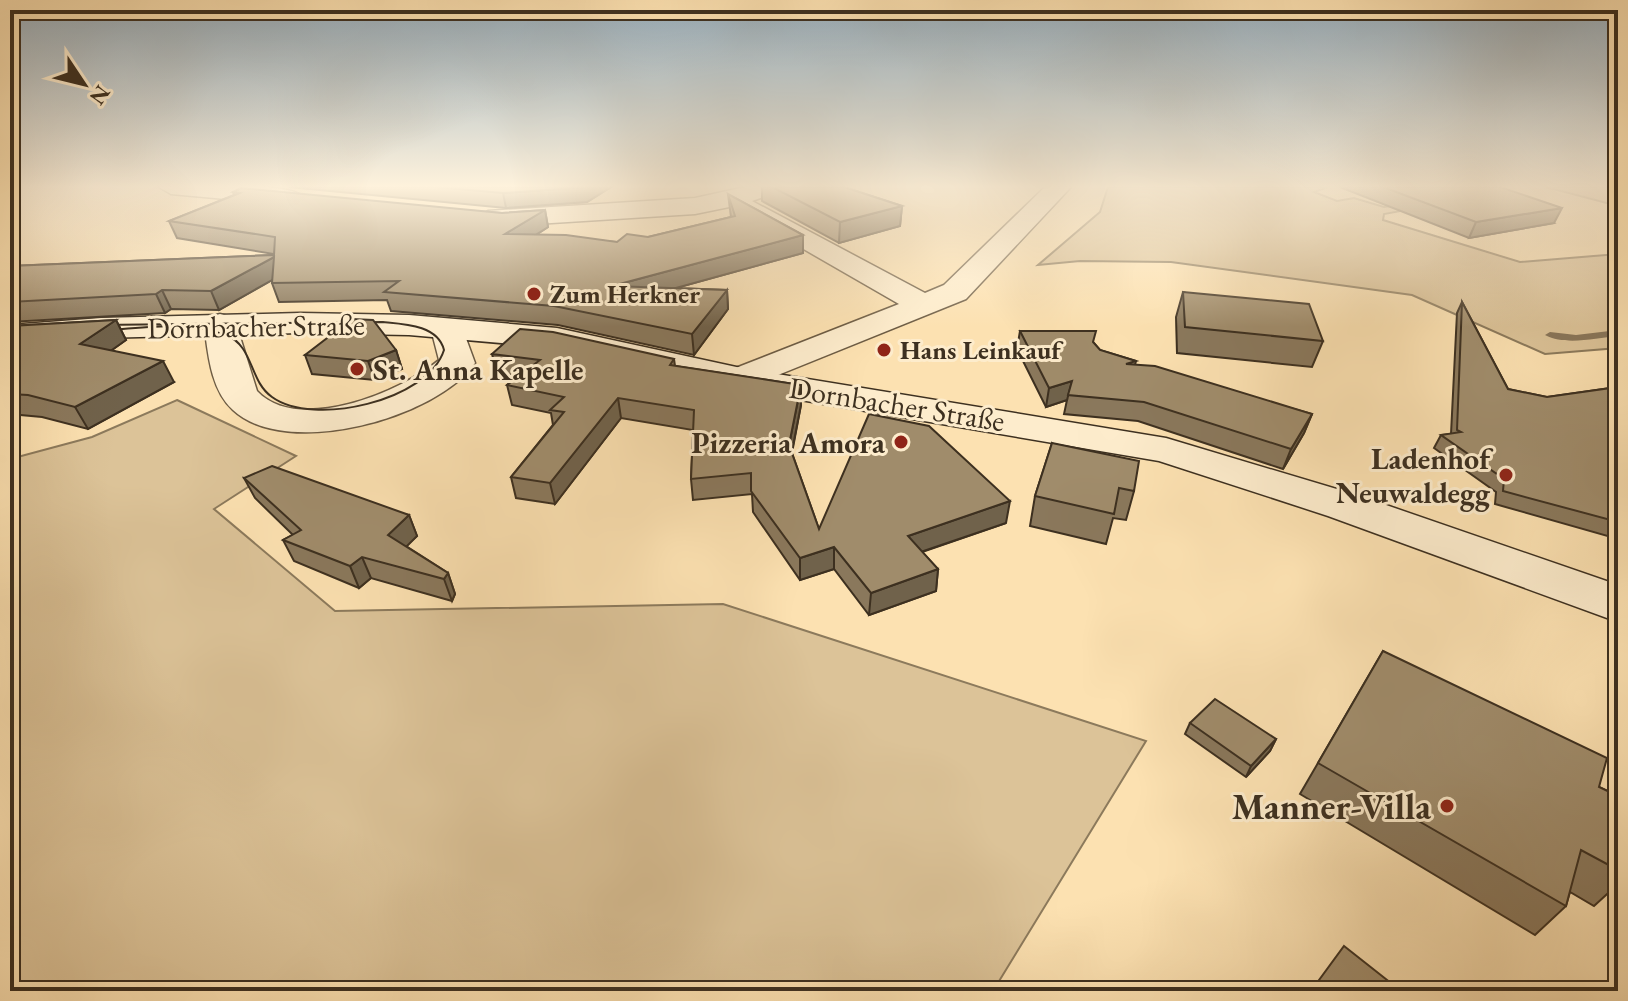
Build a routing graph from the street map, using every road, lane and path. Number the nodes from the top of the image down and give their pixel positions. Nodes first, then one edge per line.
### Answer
1 (796, 234) edge
2 (1013, 234) edge
3 (924, 305) junction
4 (220, 324) junction
5 (448, 329) junction
6 (10, 335) edge
7 (741, 379) junction
8 (1618, 604) edge

1 - 3 street
2 - 3 street
3 - 7 street
4 - 5 street, Dornbacher Straße
4 - 5 street
4 - 6 street, Dornbacher Straße
5 - 7 street, Dornbacher Straße
7 - 8 street, Dornbacher Straße

